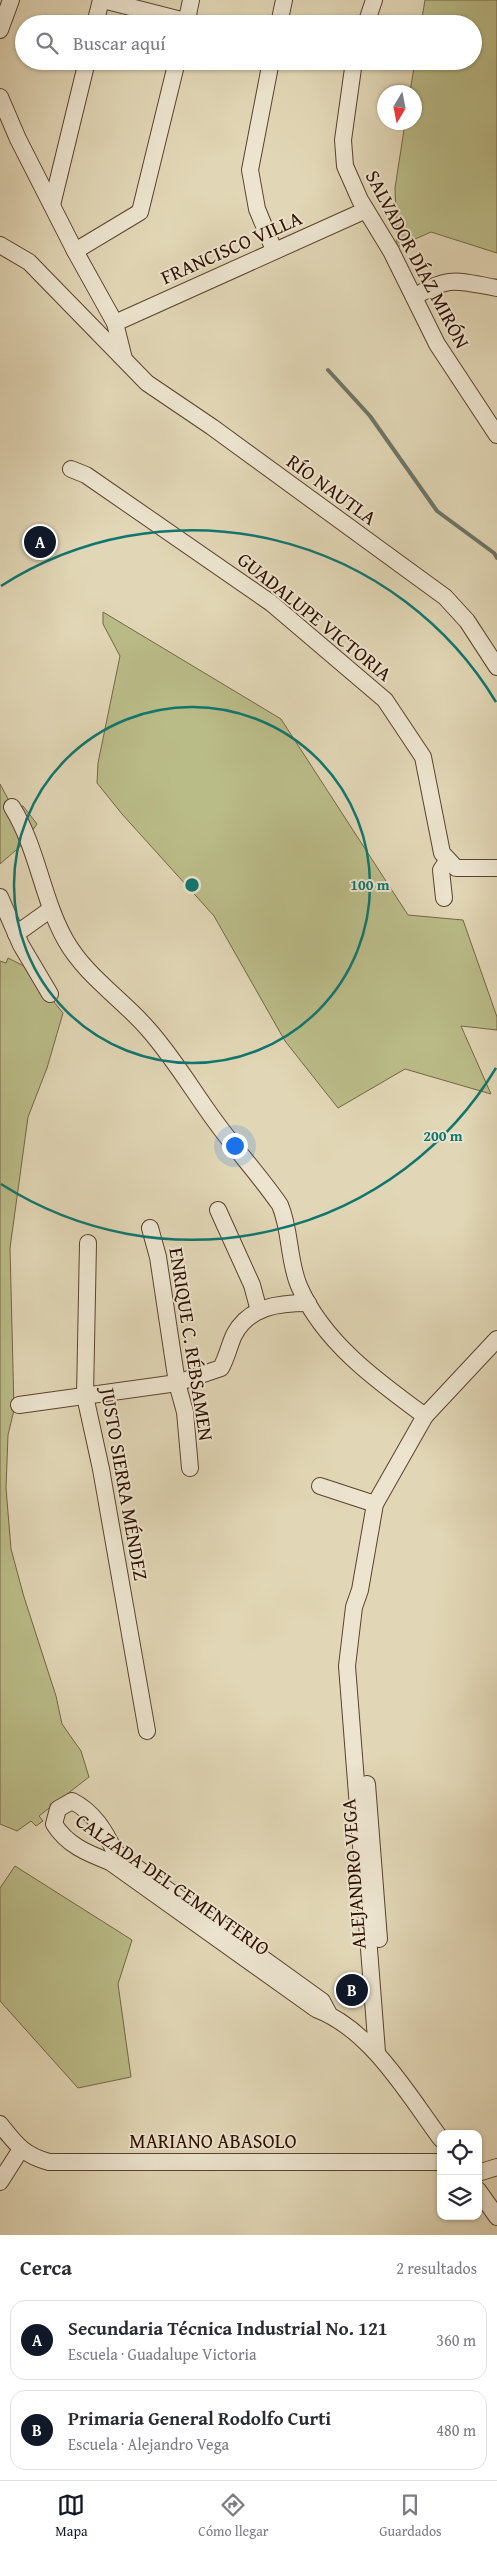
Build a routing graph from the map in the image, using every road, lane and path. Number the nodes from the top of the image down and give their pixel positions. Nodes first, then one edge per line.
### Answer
1 (11, 0) edge
2 (102, 0) edge
3 (192, 0) edge
4 (284, 0) edge
5 (374, 0) edge
6 (98, 15) edge
7 (159, 15) edge
8 (191, 15) edge
9 (281, 15) edge
10 (369, 15) edge
11 (0, 30) edge
12 (84, 70) edge
13 (175, 70) edge
14 (269, 70) edge
15 (350, 70) edge
16 (0, 97) edge
17 (52, 205) junction
18 (366, 210) junction
19 (0, 245) edge
20 (274, 250) junction
21 (75, 251) junction
22 (497, 288) edge
23 (414, 296) junction
24 (115, 323) junction
25 (124, 361) junction
26 (497, 435) edge
27 (71, 469) dead end
28 (497, 668) edge
29 (12, 807) dead end
30 (447, 861) junction
31 (497, 868) edge
32 (0, 897) edge
33 (444, 898) dead end
34 (51, 909) junction
35 (16, 934) junction
36 (50, 994) dead end
37 (218, 1210) dead end
38 (150, 1228) dead end
39 (88, 1242) dead end
40 (308, 1303) junction
41 (259, 1311) junction
42 (497, 1339) edge
43 (177, 1383) junction
44 (85, 1396) junction
45 (19, 1406) dead end
46 (424, 1416) junction
47 (190, 1468) dead end
48 (320, 1486) dead end
49 (375, 1504) junction
50 (147, 1731) dead end
51 (113, 1857) dead end
52 (377, 2052) junction
53 (0, 2124) edge
54 (437, 2134) edge
55 (21, 2149) junction
56 (437, 2162) edge
57 (497, 2167) edge
58 (482, 2172) edge
59 (0, 2182) edge
60 (482, 2196) edge
61 (497, 2217) edge

1 - 11 street
2 - 6 street
2 - 7 street
3 - 8 street
4 - 9 street
5 - 10 street
12 - 17 street
13 - 21 street
14 - 20 street
15 - 18 street, SALVADOR DÍAZ MIRÓN
16 - 17 street
17 - 21 street
18 - 20 street, FRANCISCO VILLA
18 - 23 street, SALVADOR DÍAZ MIRÓN
19 - 25 street, RÍO NAUTLA
20 - 24 street, FRANCISCO VILLA
21 - 24 street
22 - 23 street
23 - 26 street, SALVADOR DÍAZ MIRÓN
24 - 25 street
25 - 28 street, RÍO NAUTLA
27 - 30 street, GUADALUPE VICTORIA
29 - 34 street
30 - 31 street
30 - 33 street
32 - 35 street
34 - 35 street
34 - 40 street
35 - 36 street
37 - 41 street
38 - 43 street, ENRIQUE C. RÉBSAMEN
39 - 44 street, JUSTO SIERRA MÉNDEZ
40 - 41 street
40 - 46 street
41 - 43 street
42 - 46 street, ALEJANDRO VEGA
43 - 44 street
43 - 47 street, ENRIQUE C. RÉBSAMEN
44 - 45 street
44 - 50 street, JUSTO SIERRA MÉNDEZ
46 - 49 street, ALEJANDRO VEGA
48 - 49 street
49 - 52 street, ALEJANDRO VEGA
51 - 52 street, CALZADA DEL CEMENTERIO
52 - 54 street, CALZADA DEL CEMENTERIO
53 - 55 street, MARIANO ABASOLO
55 - 56 street, MARIANO ABASOLO
55 - 59 street
57 - 58 street
60 - 61 street

